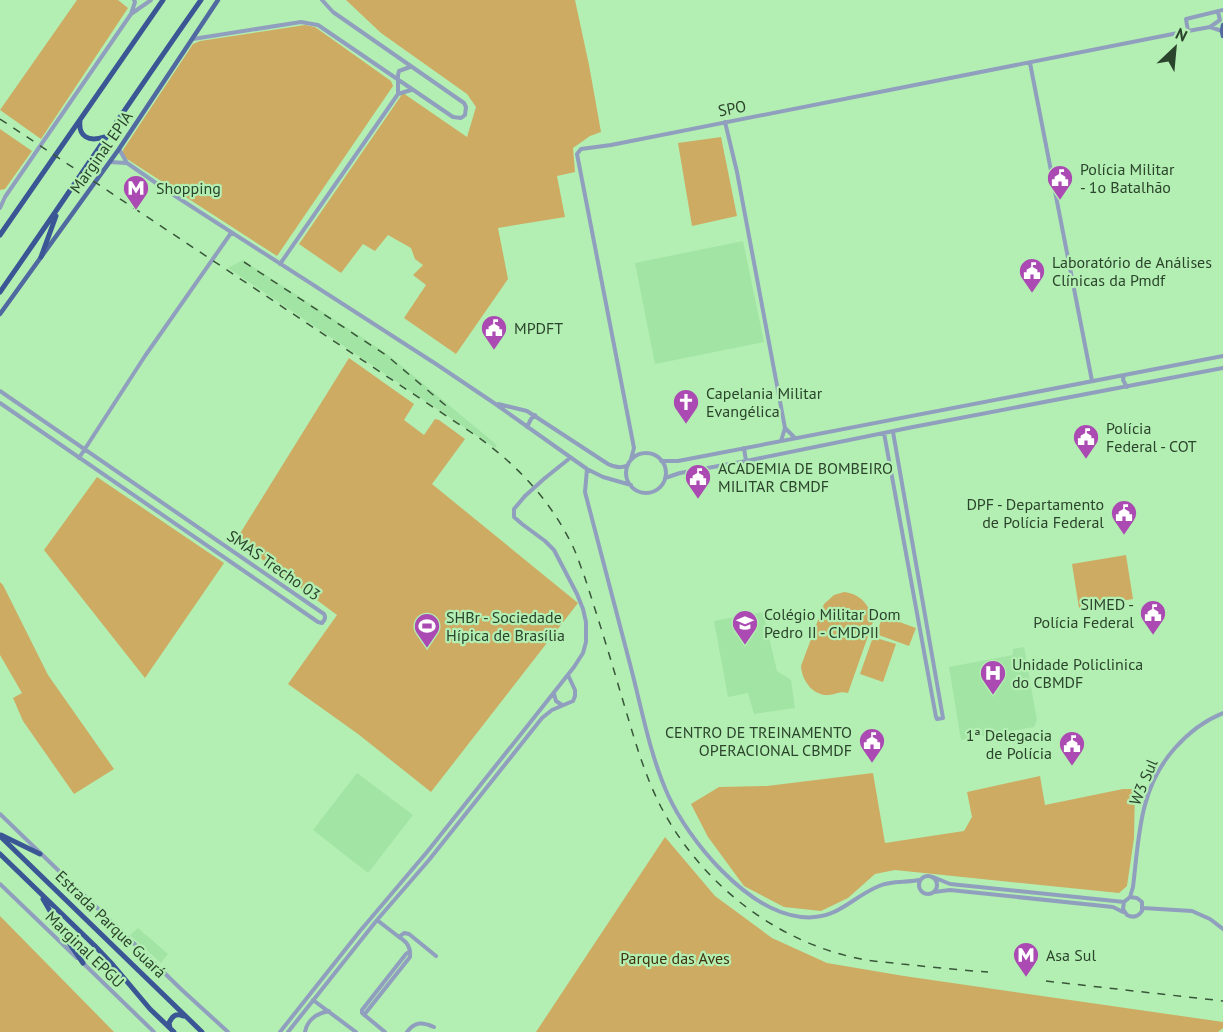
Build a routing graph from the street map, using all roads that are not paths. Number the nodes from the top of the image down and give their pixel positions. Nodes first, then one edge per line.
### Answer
1 (134, 0) edge
2 (151, 0) edge
3 (162, 0) edge
4 (201, 0) edge
5 (218, 0) edge
6 (322, 0) edge
7 (1220, 11) edge
8 (131, 14) junction
9 (1210, 27) junction
10 (1188, 31) junction
11 (1222, 31) edge
12 (193, 39) junction
13 (1030, 63) junction
14 (411, 67) junction
15 (397, 80) junction
16 (411, 90) junction
17 (398, 94) junction
18 (80, 120) junction
19 (725, 122) junction
20 (106, 137) junction
21 (119, 149) junction
22 (109, 162) junction
23 (127, 163) junction
24 (60, 206) junction
25 (0, 208) edge
26 (231, 234) junction
27 (0, 235) edge
28 (41, 256) junction
29 (280, 264) junction
30 (0, 292) edge
31 (0, 314) edge
32 (1223, 356) edge
33 (1169, 366) junction
34 (1223, 368) edge
35 (1124, 375) junction
36 (1172, 378) junction
37 (1092, 381) junction
38 (1127, 387) junction
39 (0, 391) edge
40 (1036, 392) junction
41 (0, 403) edge
42 (494, 403) junction
43 (1038, 404) junction
44 (935, 411) junction
45 (534, 415) junction
46 (873, 422) junction
47 (937, 423) junction
48 (527, 428) junction
49 (784, 428) junction
50 (893, 432) junction
51 (884, 433) junction
52 (876, 435) junction
53 (795, 438) junction
54 (781, 441) junction
55 (634, 448) junction
56 (744, 448) junction
57 (85, 449) junction
58 (641, 454) junction
59 (79, 458) junction
60 (570, 458) junction
61 (631, 459) junction
62 (661, 461) junction
63 (746, 461) junction
64 (898, 464) junction
65 (628, 465) junction
66 (587, 469) junction
67 (891, 469) junction
68 (665, 478) junction
69 (631, 485) junction
70 (148, 492) junction
71 (142, 500) junction
72 (907, 516) junction
73 (899, 517) junction
74 (918, 575) junction
75 (911, 577) junction
76 (928, 636) junction
77 (922, 637) junction
78 (568, 675) junction
79 (560, 685) junction
80 (573, 685) junction
81 (554, 693) junction
82 (562, 705) junction
83 (934, 707) junction
84 (941, 707) junction
85 (1223, 714) edge
86 (0, 814) edge
87 (0, 836) edge
88 (0, 854) edge
89 (40, 854) junction
90 (933, 877) junction
91 (919, 880) junction
92 (907, 882) junction
93 (0, 884) edge
94 (1133, 887) junction
95 (918, 888) junction
96 (39, 892) junction
97 (934, 892) junction
98 (1130, 897) junction
99 (1137, 898) junction
100 (1124, 902) junction
101 (1143, 908) junction
102 (1125, 913) junction
103 (377, 920) junction
104 (1223, 929) edge
105 (399, 937) junction
106 (436, 956) dead end
107 (83, 963) junction
108 (314, 999) junction
109 (329, 1011) junction
110 (188, 1018) junction
111 (343, 1022) junction
112 (434, 1027) dead end
113 (172, 1030) edge
114 (154, 1032) edge
115 (202, 1032) edge
116 (228, 1032) edge
117 (280, 1032) edge
118 (288, 1032) edge
119 (305, 1032) edge
120 (349, 1032) edge
121 (356, 1032) edge
122 (385, 1032) edge
123 (407, 1032) edge

1 - 8 street
2 - 8 street
3 - 18 highway
4 - 20 highway
5 - 12 main road, Marginal EPIA
6 - 14 street
7 - 9 street
7 - 10 street
8 - 25 street
9 - 10 street, SPO
9 - 11 street, SPO
10 - 13 street, SPO
12 - 15 street
12 - 21 main road, Marginal EPIA
13 - 19 street, SPO
13 - 37 street
14 - 15 street
14 - 16 street
15 - 16 street
15 - 17 street
16 - 17 street
17 - 29 street
18 - 20 highway
18 - 27 highway
19 - 49 street
19 - 55 street, SPO
20 - 24 highway
21 - 22 main road, Marginal EPIA
21 - 23 street
22 - 23 street
22 - 28 main road, Marginal EPIA
23 - 26 street
24 - 28 highway
24 - 30 highway
26 - 29 street
26 - 57 street
28 - 31 main road, Marginal EPIA
29 - 42 street
32 - 33 street
33 - 35 street
33 - 36 street
34 - 36 street
35 - 37 street
35 - 38 street
36 - 38 street
37 - 40 street
38 - 43 street
39 - 57 street, SMAS Trecho 03
40 - 43 street
40 - 44 street
41 - 59 street, SMAS Trecho 03
42 - 45 street
42 - 48 street
43 - 47 street
44 - 46 street
44 - 47 street
45 - 48 street
45 - 65 street
46 - 52 street
46 - 53 street
47 - 50 street
48 - 60 street
49 - 53 street
49 - 54 street
50 - 51 street
50 - 64 street
51 - 52 street
51 - 67 street
52 - 63 street
53 - 54 street
54 - 56 street
55 - 58 street
55 - 61 street, SPO
56 - 62 street
56 - 63 street
57 - 59 street
57 - 70 street, SMAS Trecho 03
58 - 61 street
58 - 62 street
59 - 71 street, SMAS Trecho 03
60 - 66 street
60 - 78 street, bridge
61 - 65 street
62 - 68 street
63 - 68 street
64 - 67 street
64 - 72 street
65 - 69 street
66 - 69 street
66 - 92 street
67 - 73 street
68 - 69 street
70 - 71 street
70 - 71 street, SMAS Trecho 03
72 - 73 street
72 - 74 street
73 - 75 street
74 - 75 street
74 - 76 street
75 - 77 street
76 - 77 street
76 - 84 street
77 - 83 street
78 - 79 street
78 - 80 street
79 - 80 street
79 - 81 street
80 - 82 street
81 - 82 street
81 - 117 street
82 - 103 street
83 - 84 street
83 - 84 street
85 - 94 street, W3 Sul
86 - 89 street
87 - 89 highway
87 - 110 highway, Estrada Parque Guará
88 - 96 highway, Estrada Parque Guará
89 - 116 street
90 - 91 street
90 - 97 street
90 - 100 street
91 - 92 street
91 - 95 street
92 - 95 street
93 - 107 street, Marginal EPGU
94 - 98 street, W3 Sul
94 - 99 street, W3 Sul
95 - 97 street
96 - 107 highway
96 - 113 highway, Estrada Parque Guará
97 - 102 street
98 - 99 street
98 - 100 street
99 - 101 street
100 - 102 street
101 - 102 street
101 - 104 street
103 - 105 street
103 - 108 street
105 - 106 street
105 - 122 street
107 - 114 street, Marginal EPGU
108 - 109 street
108 - 118 street
109 - 111 street
109 - 119 street
110 - 113 highway
110 - 115 highway, Estrada Parque Guará
111 - 120 street
111 - 121 street
112 - 123 street

